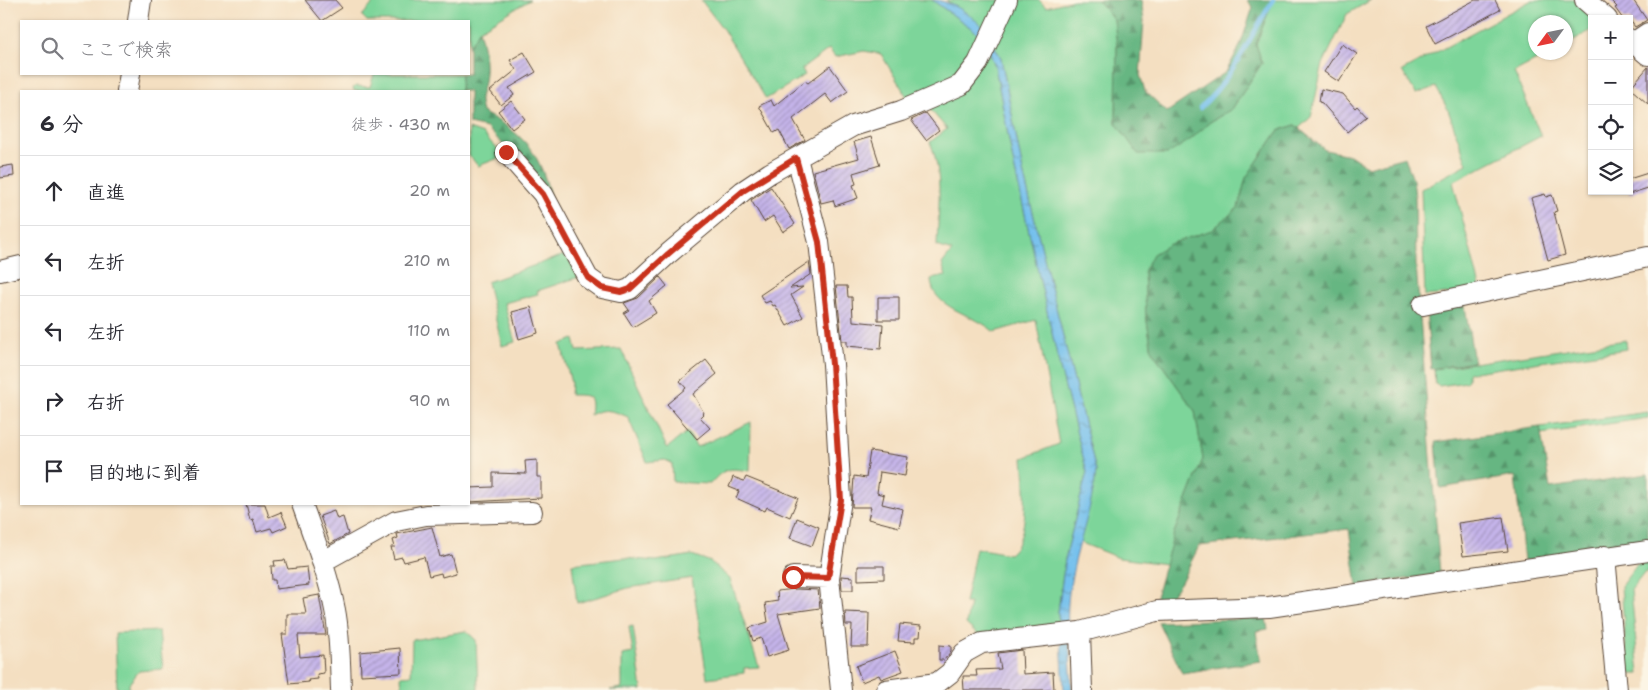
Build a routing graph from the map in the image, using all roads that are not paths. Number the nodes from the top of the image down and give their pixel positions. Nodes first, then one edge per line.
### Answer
1 (141, 0) edge
2 (1007, 0) edge
3 (1586, 0) edge
4 (1602, 15) edge
5 (138, 20) edge
6 (130, 75) edge
7 (127, 90) edge
8 (506, 152) dead end
9 (796, 158) junction
10 (1648, 257) edge
11 (20, 266) edge
12 (0, 271) edge
13 (1423, 305) dead end
14 (302, 505) edge
15 (532, 512) dead end
16 (1648, 551) edge
17 (1605, 556) junction
18 (322, 562) junction
19 (793, 577) dead end
20 (828, 578) junction
21 (1080, 632) junction
22 (340, 690) edge
23 (841, 690) edge
24 (886, 690) edge
25 (1082, 690) edge
26 (1617, 690) edge

1 - 5 street
2 - 9 street
3 - 4 street
6 - 7 street
8 - 9 street
9 - 20 street
10 - 13 street
11 - 12 street
14 - 18 street
15 - 18 street
16 - 17 street
17 - 21 street
17 - 26 street
18 - 22 street
19 - 20 street
20 - 23 street
21 - 24 street
21 - 25 street

